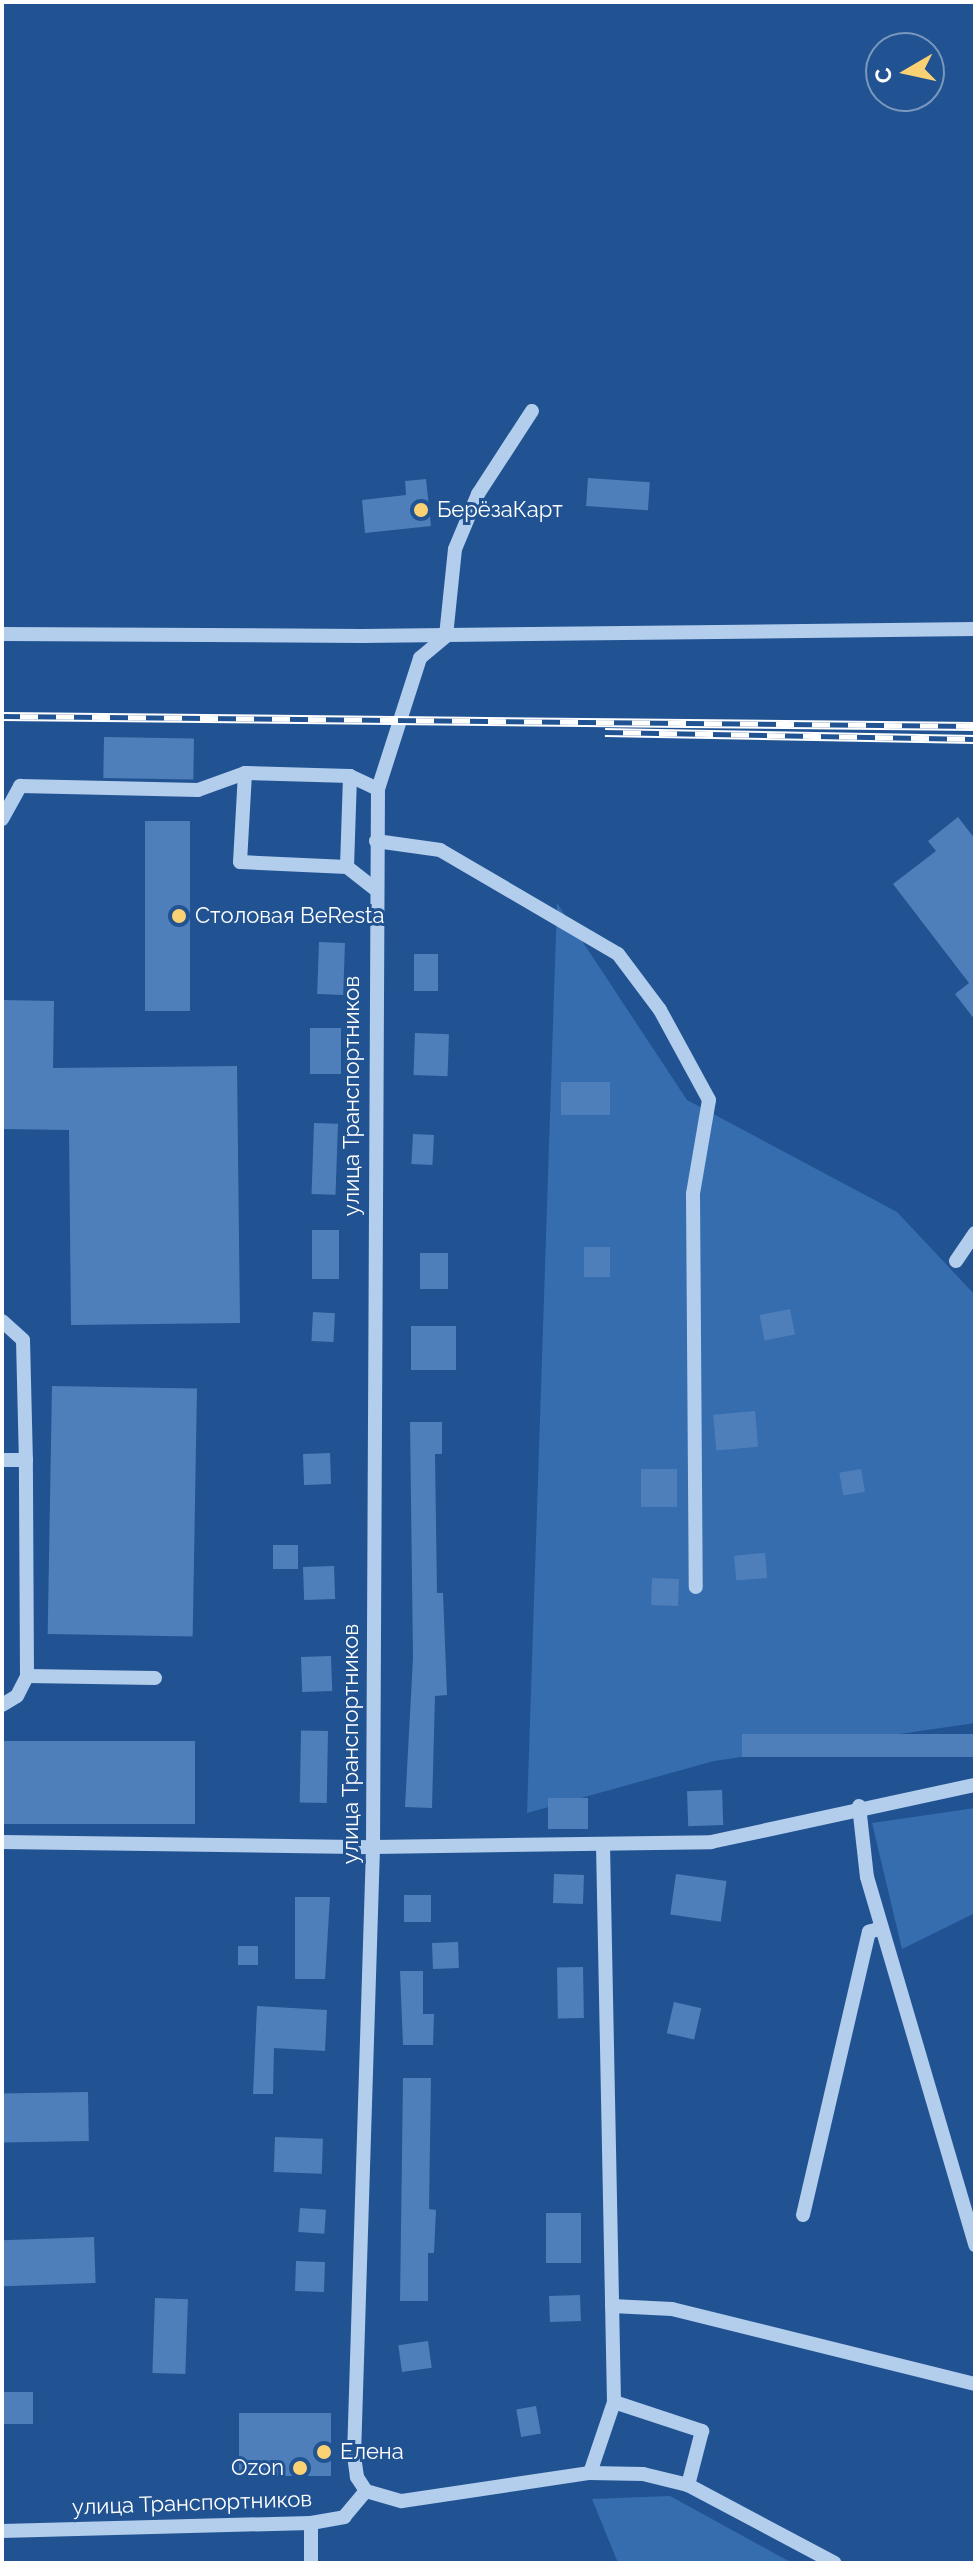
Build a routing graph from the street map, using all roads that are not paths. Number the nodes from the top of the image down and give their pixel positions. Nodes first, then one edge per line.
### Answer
1 (532, 411) dead end
2 (975, 629) edge
3 (2, 634) edge
4 (446, 636) junction
5 (245, 773) junction
6 (350, 776) junction
7 (378, 789) junction
8 (2, 819) edge
9 (376, 841) junction
10 (347, 867) junction
11 (375, 889) junction
12 (975, 1233) edge
13 (956, 1261) dead end
14 (2, 1321) edge
15 (2, 1460) edge
16 (26, 1460) junction
17 (696, 1587) dead end
18 (27, 1676) junction
19 (155, 1678) dead end
20 (2, 1705) edge
21 (975, 1785) edge
22 (859, 1806) junction
23 (2, 1842) edge
24 (603, 1845) junction
25 (373, 1847) junction
26 (881, 1928) junction
27 (803, 2215) dead end
28 (975, 2244) edge
29 (612, 2306) junction
30 (975, 2384) edge
31 (614, 2402) junction
32 (590, 2473) junction
33 (688, 2485) junction
34 (366, 2491) junction
35 (311, 2523) junction
36 (2, 2531) edge
37 (311, 2563) edge
38 (835, 2563) edge

1 - 4 street
2 - 4 street
3 - 4 street
4 - 7 street, улица Транспортников
5 - 6 street
5 - 8 street
5 - 10 street
6 - 7 street
6 - 10 street
7 - 9 street, улица Транспортников
9 - 11 street, улица Транспортников
9 - 17 street
10 - 11 street
11 - 25 street, улица Транспортников
12 - 13 street
14 - 16 street
15 - 16 street
16 - 18 street
18 - 19 street
18 - 20 street
21 - 22 street
22 - 24 street
22 - 26 street
23 - 25 street
24 - 25 street
24 - 29 street
25 - 34 street, улица Транспортников
26 - 27 street
26 - 28 street
29 - 30 street
29 - 31 street
31 - 32 street
31 - 33 street
32 - 33 street
32 - 34 street
33 - 38 street
34 - 35 street, улица Транспортников
35 - 36 street, улица Транспортников
35 - 37 street

